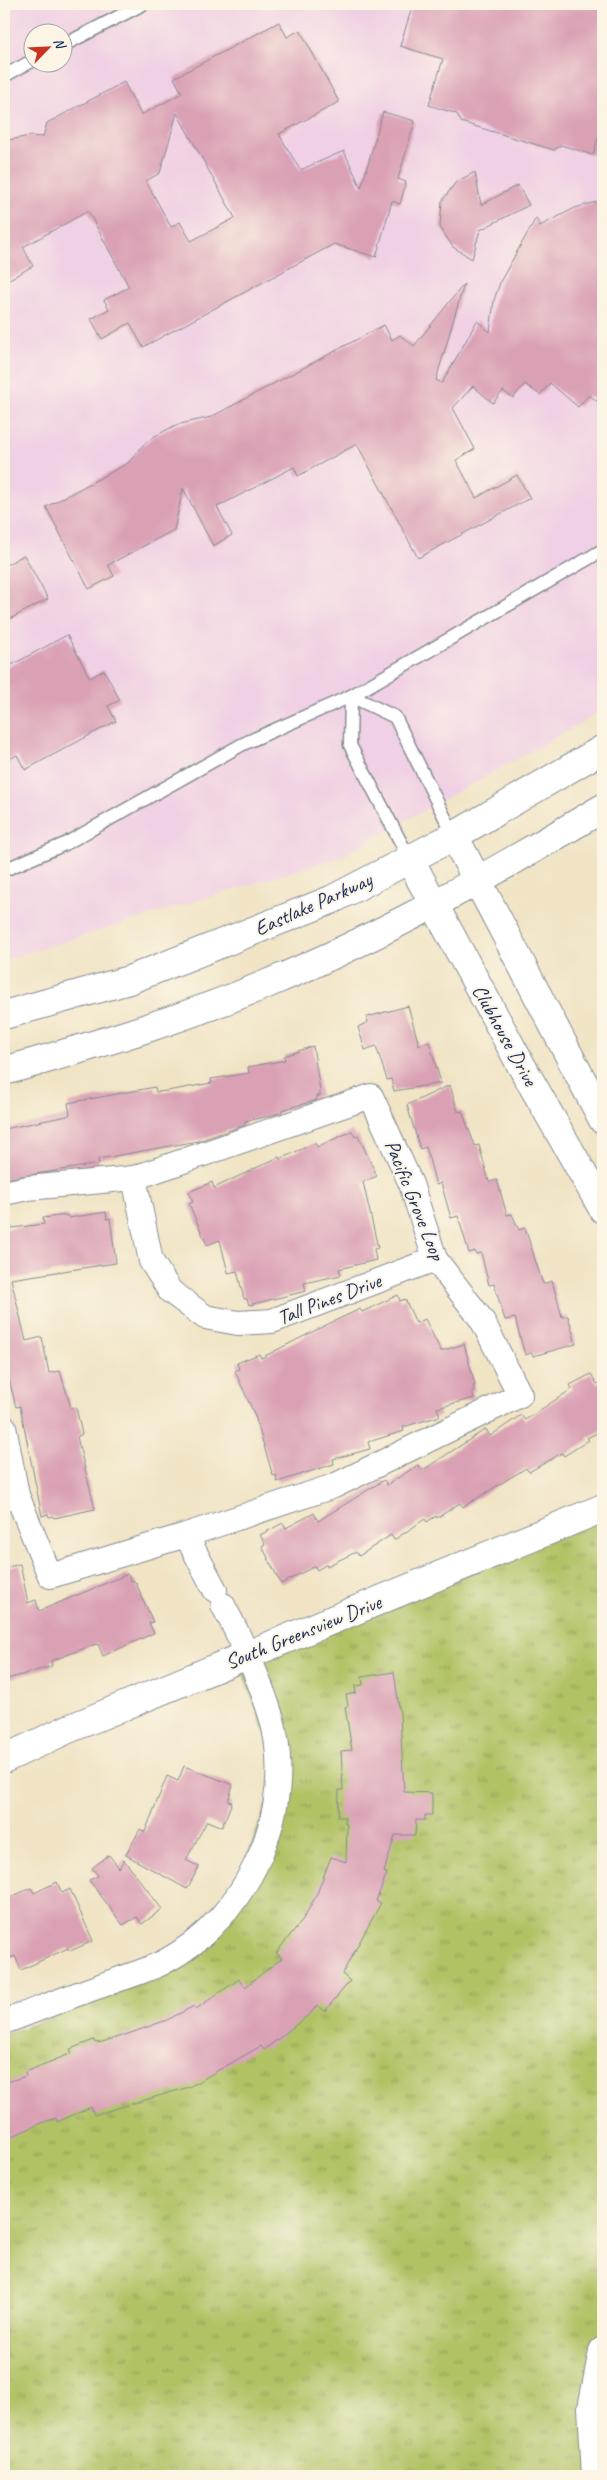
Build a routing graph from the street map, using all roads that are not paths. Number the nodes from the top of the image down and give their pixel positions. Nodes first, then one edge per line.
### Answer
1 (143, 4) edge
2 (72, 41) edge
3 (22, 66) edge
4 (4, 76) edge
5 (603, 550) edge
6 (350, 696) junction
7 (603, 749) edge
8 (603, 808) edge
9 (454, 836) junction
10 (410, 860) junction
11 (4, 870) edge
12 (477, 882) junction
13 (433, 905) junction
14 (4, 1015) edge
15 (4, 1072) edge
16 (603, 1120) edge
17 (134, 1178) junction
18 (4, 1194) edge
19 (603, 1209) edge
20 (435, 1258) junction
21 (4, 1427) edge
22 (603, 1508) edge
23 (186, 1535) junction
24 (249, 1655) junction
25 (4, 1759) edge
26 (4, 2022) edge
27 (603, 2351) edge
28 (596, 2476) edge

1 - 2 lane
3 - 4 lane
5 - 6 lane
6 - 9 lane
6 - 10 lane
6 - 11 lane
7 - 9 street, Eastlake Parkway
8 - 12 street
9 - 10 street, Eastlake Parkway
9 - 12 street
10 - 13 street, Clubhouse Drive
10 - 14 street, Eastlake Parkway
12 - 13 street
12 - 16 street
13 - 15 street
13 - 19 street, Clubhouse Drive
17 - 18 street, Pacific Grove Loop
17 - 20 street, Tall Pines Drive
17 - 20 street, Pacific Grove Loop
20 - 23 street, Pacific Grove Loop
21 - 23 street, Pacific Grove Loop
22 - 24 street, South Greensview Drive
23 - 24 street
24 - 25 street, South Greensview Drive
24 - 26 street
27 - 28 street

